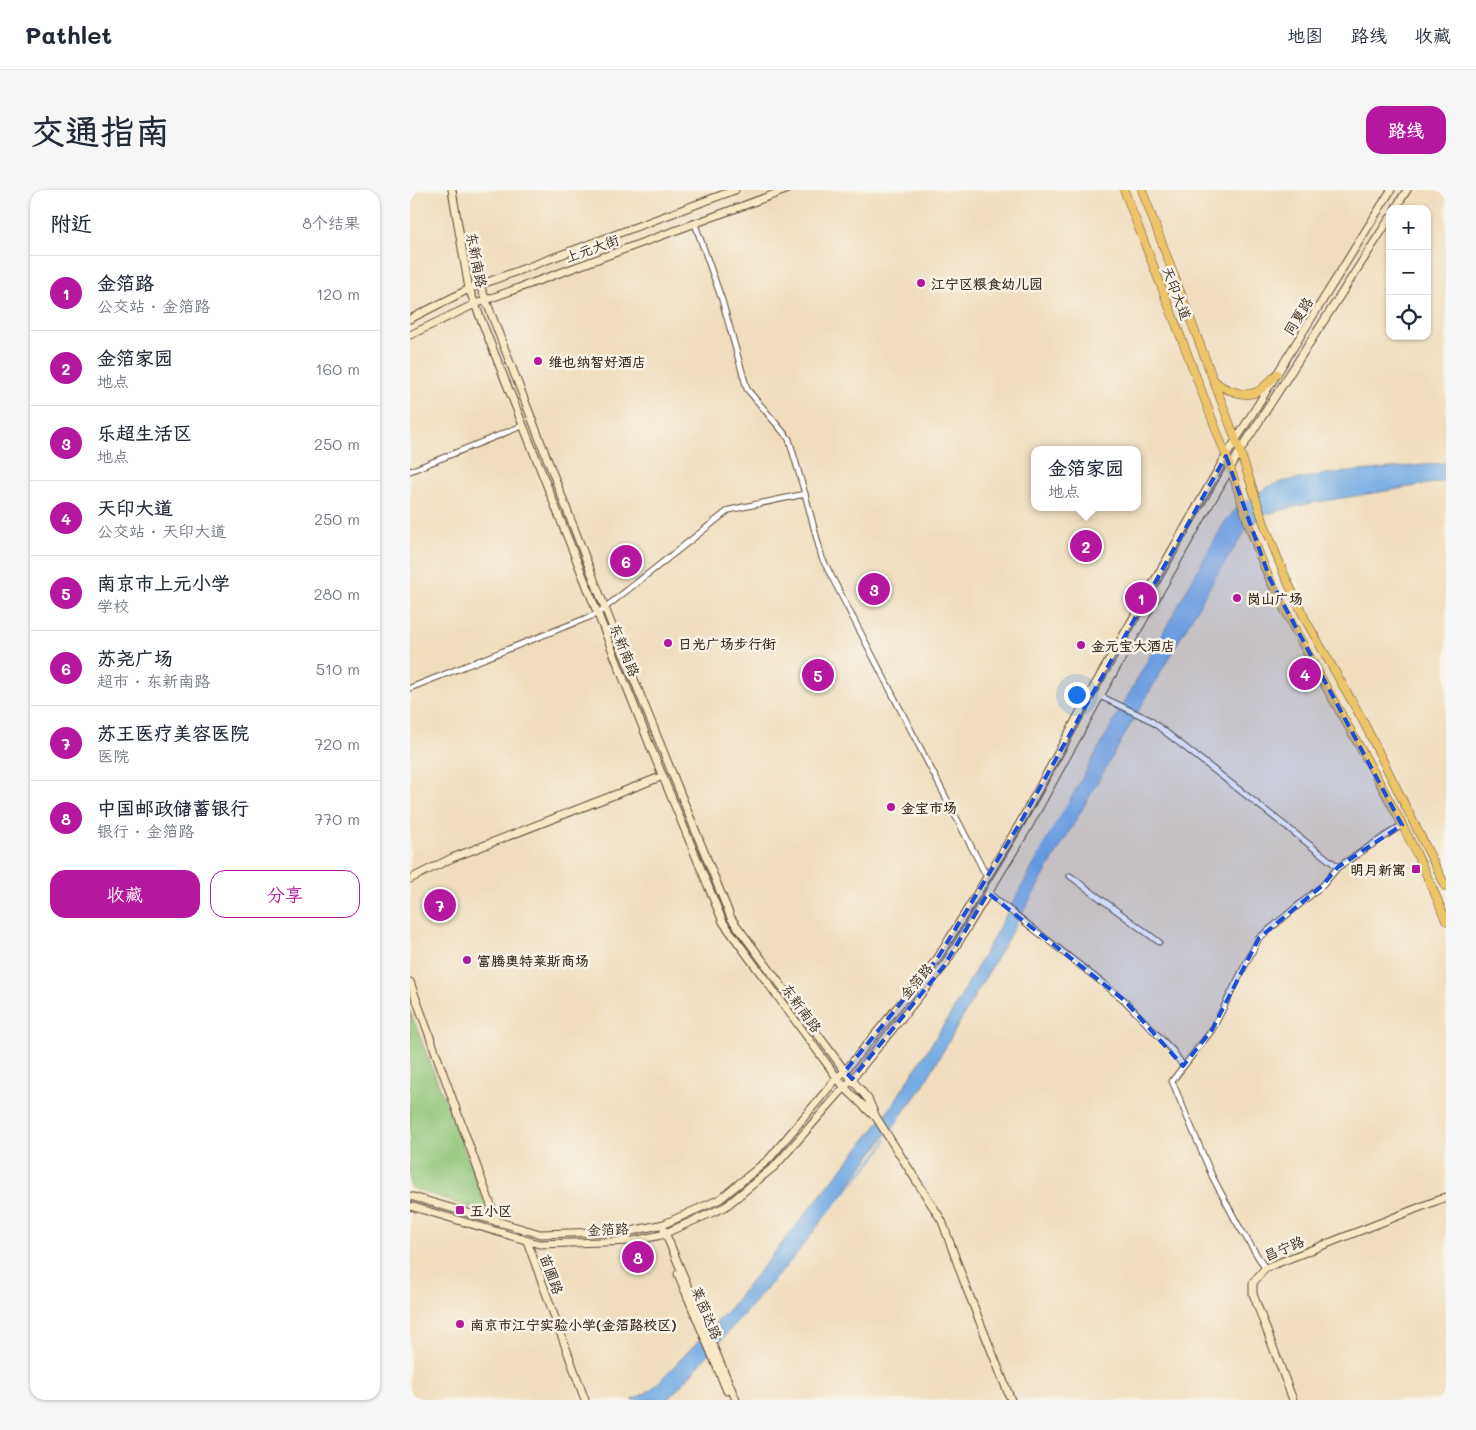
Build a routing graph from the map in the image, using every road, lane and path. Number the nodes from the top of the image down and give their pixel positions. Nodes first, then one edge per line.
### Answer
1 (452, 190) edge
2 (735, 190) edge
3 (786, 190) edge
4 (1124, 190) edge
5 (1142, 190) edge
6 (1391, 190) edge
7 (1408, 190) edge
8 (1399, 205) edge
9 (695, 224) junction
10 (1386, 224) edge
11 (480, 285) junction
12 (469, 289) junction
13 (485, 300) junction
14 (474, 304) junction
15 (410, 319) edge
16 (410, 335) edge
17 (1276, 374) junction
18 (1212, 378) junction
19 (522, 426) junction
20 (1236, 440) junction
21 (1240, 451) junction
22 (1226, 456) junction
23 (1230, 469) junction
24 (410, 471) edge
25 (805, 494) junction
26 (605, 608) junction
27 (597, 614) junction
28 (410, 688) edge
29 (1100, 696) junction
30 (663, 776) junction
31 (1402, 825) junction
32 (1338, 867) junction
33 (1070, 876) dead end
34 (987, 877) junction
35 (410, 879) edge
36 (1446, 887) edge
37 (988, 893) junction
38 (1446, 921) edge
39 (1159, 942) dead end
40 (410, 982) edge
41 (1183, 1066) junction
42 (845, 1071) junction
43 (837, 1078) junction
44 (852, 1079) junction
45 (844, 1088) junction
46 (876, 1118) junction
47 (410, 1196) edge
48 (1446, 1197) edge
49 (410, 1206) edge
50 (497, 1222) junction
51 (662, 1224) junction
52 (663, 1234) junction
53 (527, 1241) junction
54 (1265, 1268) junction
55 (721, 1370) junction
56 (586, 1400) edge
57 (731, 1400) edge
58 (736, 1400) edge
59 (1011, 1400) edge
60 (1293, 1400) edge

1 - 12 main road, 东新南路
2 - 11 main road, 上元大街
3 - 9 main road, 上元大街
4 - 22 main road, 天印大道
5 - 18 main road, 天印大道
6 - 17 main road, 同夏路
7 - 8 main road
9 - 13 main road, 上元大街
9 - 25 street
10 - 21 main road, 同夏路
11 - 12 main road, 上元大街
11 - 13 main road, 东新南路
12 - 14 main road, 东新南路
12 - 15 main road, 上元大街
13 - 14 main road, 上元大街
13 - 26 main road, 东新南路
14 - 16 main road, 上元大街
14 - 19 main road, 东新南路
17 - 18 main road
17 - 20 main road, 同夏路
18 - 20 main road, 天印大道
19 - 24 street
19 - 27 main road, 东新南路
20 - 21 main road, 天印大道
20 - 22 main road, 同夏路
21 - 23 main road, 金箔路
21 - 36 main road, 天印大道
22 - 23 main road, 天印大道
22 - 34 main road, 金箔路
23 - 29 main road, 金箔路
23 - 31 main road, 天印大道
25 - 26 street
25 - 34 street
26 - 27 street
26 - 42 main road, 东新南路
27 - 28 street
27 - 30 main road, 东新南路
29 - 32 street
29 - 37 main road, 金箔路
30 - 35 main road
30 - 43 main road, 东新南路
31 - 32 street
31 - 38 main road, 天印大道
32 - 41 street
33 - 39 street
34 - 42 main road, 金箔路
37 - 41 street
37 - 44 main road, 金箔路
40 - 50 main road
41 - 54 street
42 - 43 main road, 金箔路
42 - 44 main road, 东新南路
43 - 45 main road, 东新南路
43 - 51 main road, 金箔路
44 - 45 main road, 金箔路
44 - 46 main road, 东新南路
45 - 46 main road, 东新南路
45 - 52 main road, 金箔路
46 - 59 main road
47 - 50 main road, 金箔路
48 - 54 main road, 昌宁路
49 - 53 main road, 金箔路
50 - 51 main road, 金箔路
51 - 52 main road, 莱茵达路
52 - 53 main road, 金箔路
52 - 55 main road, 莱茵达路
53 - 56 main road, 苗圃路
54 - 60 main road, 昌宁路
55 - 57 main road, 莱茵达路
55 - 58 main road

